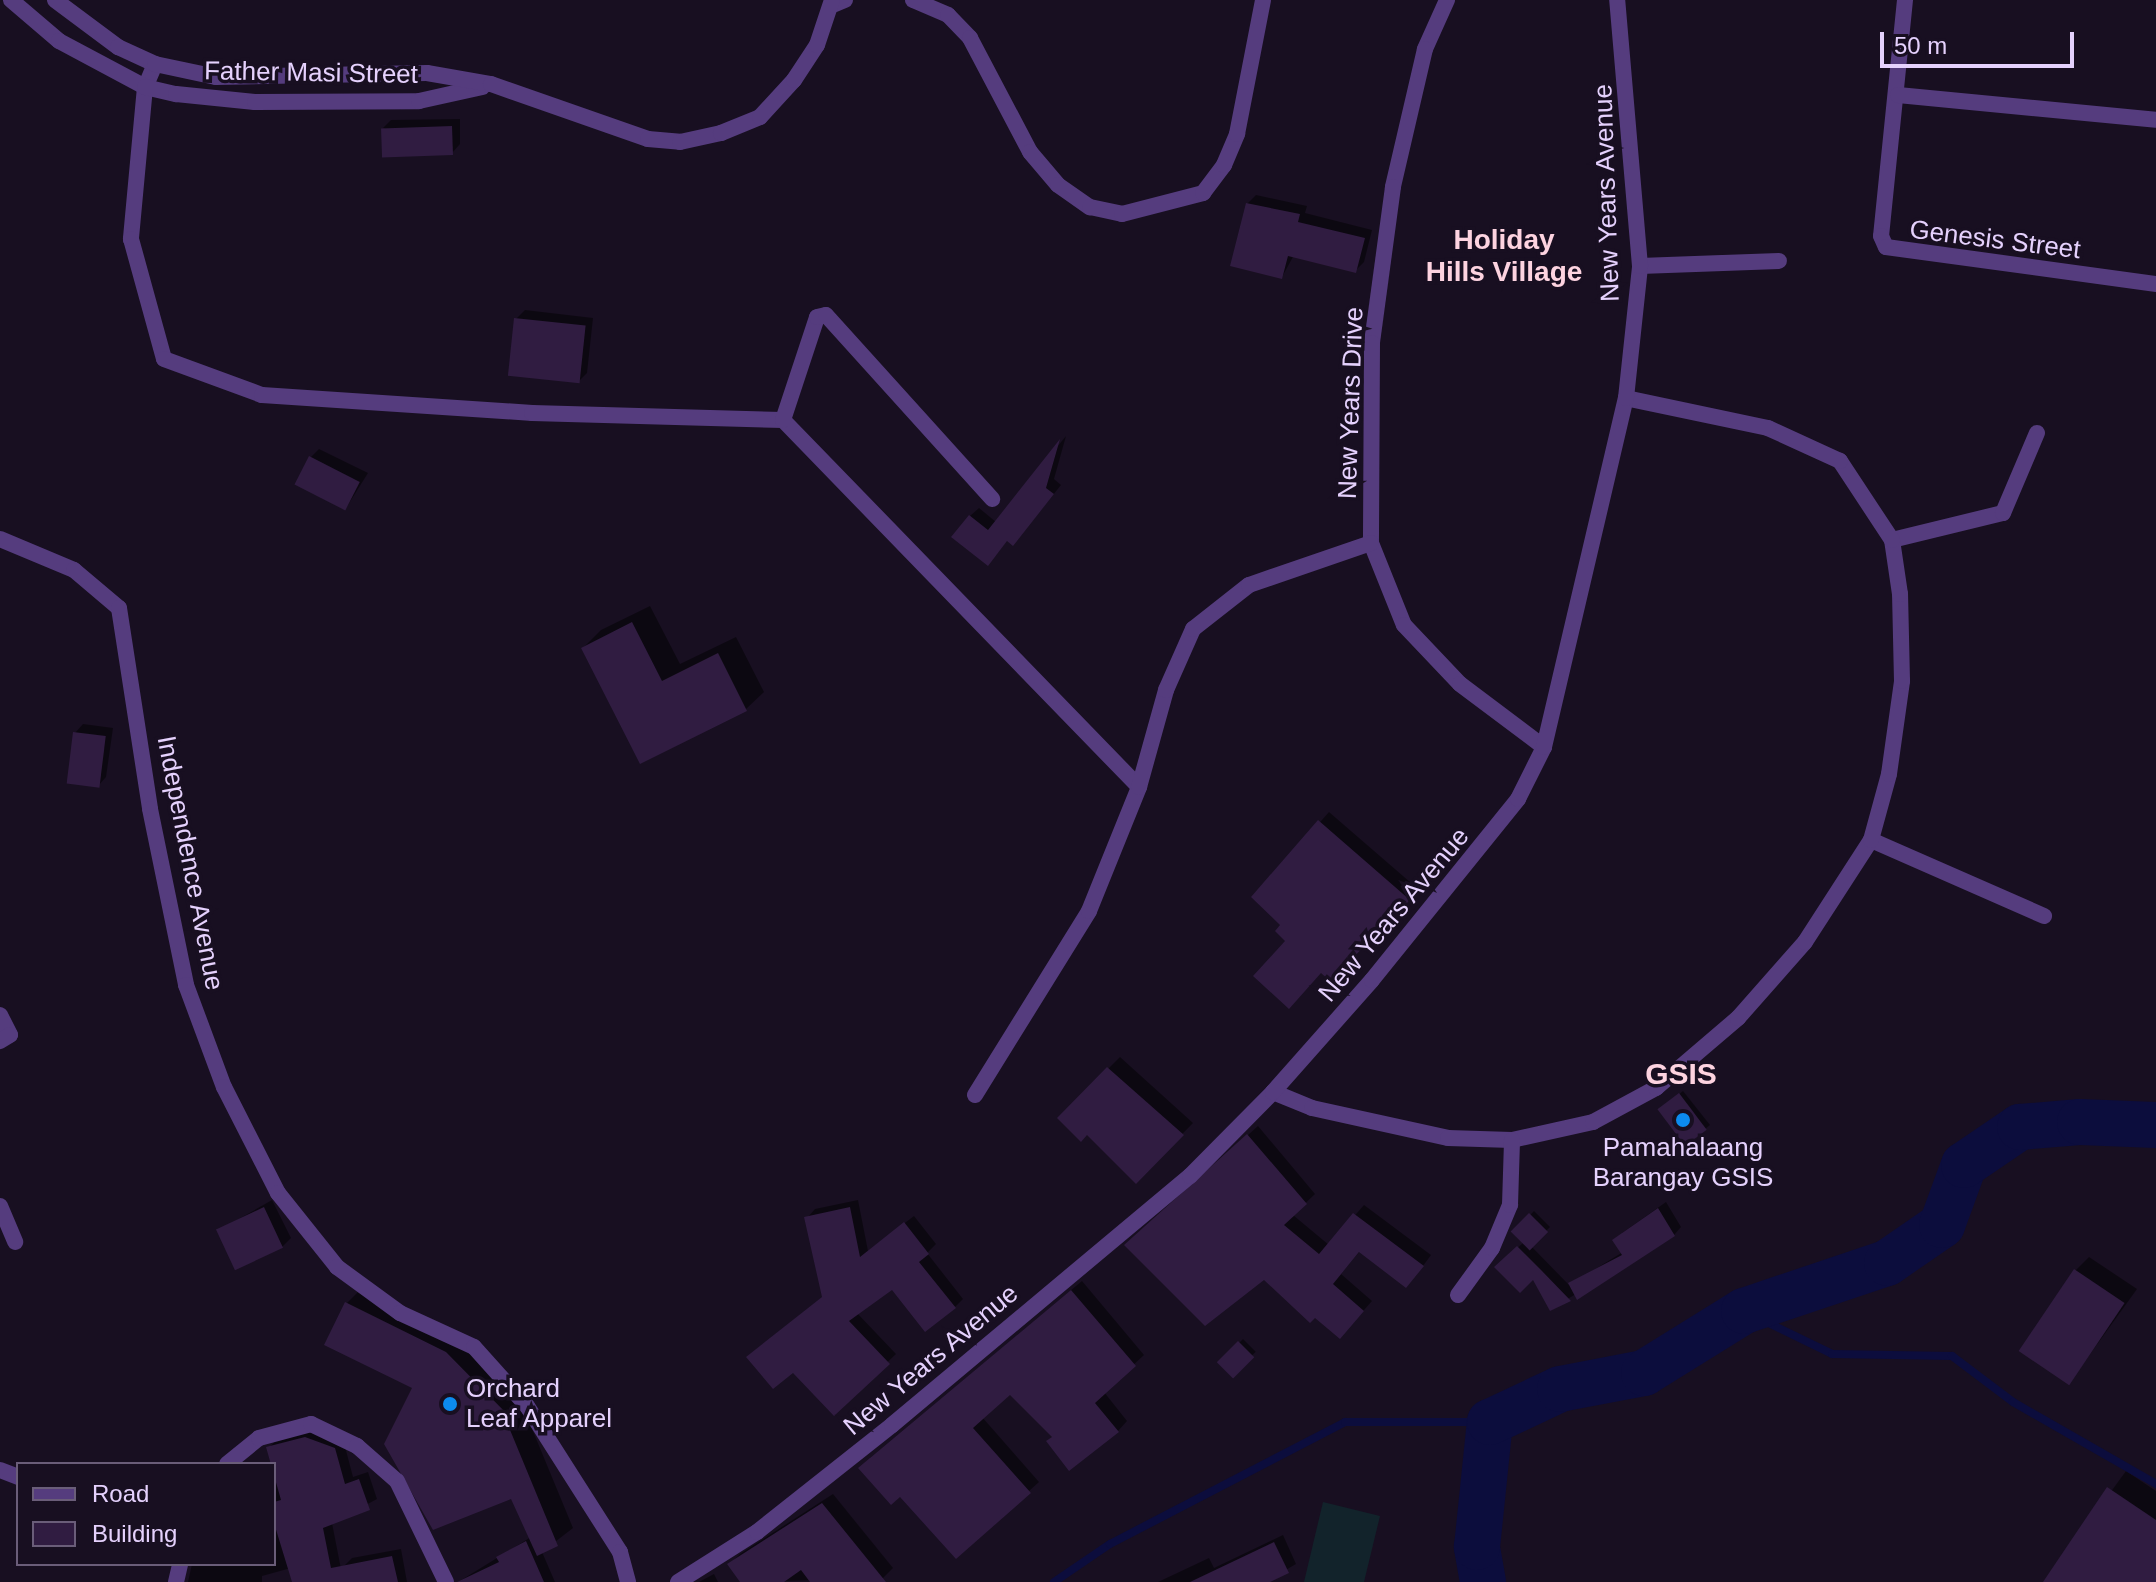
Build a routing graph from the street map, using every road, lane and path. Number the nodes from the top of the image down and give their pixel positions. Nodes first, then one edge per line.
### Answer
1 (11, 0) edge
2 (55, 0) edge
3 (913, 0) edge
4 (1263, 0) edge
5 (1447, 0) edge
6 (1617, 0) edge
7 (1905, 0) edge
8 (837, 2) edge
9 (155, 64) junction
10 (491, 84) junction
11 (145, 87) junction
12 (1898, 95) junction
13 (2156, 120) edge
14 (1779, 261) dead end
15 (1640, 266) junction
16 (2156, 284) edge
17 (1626, 398) junction
18 (783, 420) junction
19 (2037, 433) dead end
20 (992, 499) dead end
21 (0, 539) edge
22 (1892, 540) junction
23 (1371, 543) junction
24 (1544, 747) junction
25 (1139, 787) junction
26 (1871, 840) junction
27 (2044, 916) dead end
28 (0, 1015) edge
29 (0, 1041) edge
30 (1273, 1092) junction
31 (975, 1095) dead end
32 (1512, 1140) junction
33 (0, 1206) edge
34 (15, 1242) dead end
35 (1458, 1295) dead end
36 (229, 1462) edge
37 (446, 1582) edge
38 (628, 1582) edge
39 (678, 1582) edge

1 - 11 street, Father Masi Street
2 - 9 street, Father Masi Street
3 - 4 street
5 - 23 street, New Years Drive
6 - 15 street, New Years Avenue
7 - 12 street, Genesis Street
8 - 10 street, Father Masi Street
9 - 10 street, Father Masi Street
9 - 11 street
10 - 11 street, Father Masi Street
11 - 18 street
12 - 13 street
12 - 16 street, Genesis Street
14 - 15 street
15 - 17 street, New Years Avenue
17 - 22 street
17 - 24 street, New Years Avenue
18 - 20 street
18 - 25 street
19 - 22 street
21 - 38 street, Independence Avenue
22 - 26 street
23 - 24 street, New Years Drive
23 - 25 street
24 - 30 street, New Years Avenue
25 - 31 street
26 - 27 street
26 - 32 street
28 - 29 street
30 - 32 street
30 - 39 street, New Years Avenue
32 - 35 street
33 - 34 street
36 - 37 street

